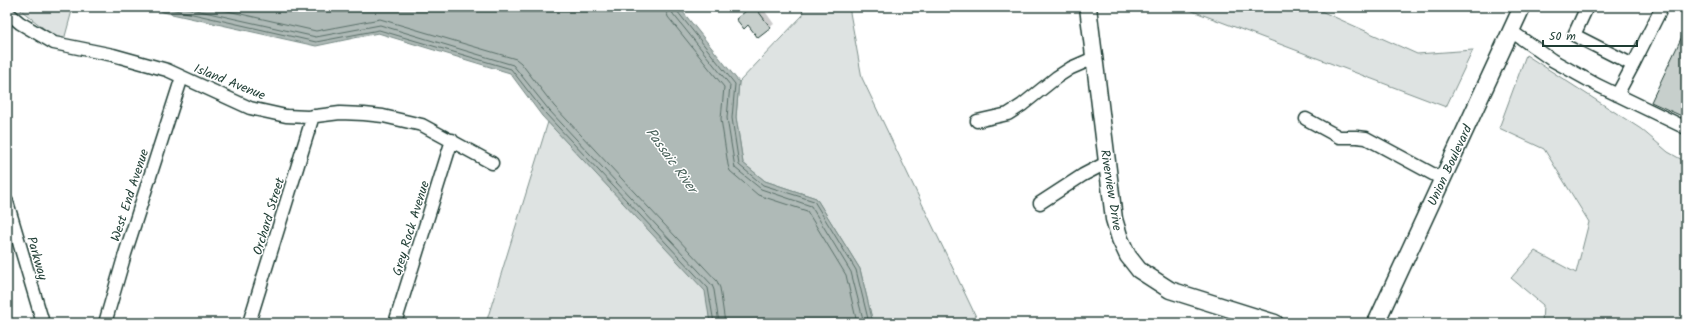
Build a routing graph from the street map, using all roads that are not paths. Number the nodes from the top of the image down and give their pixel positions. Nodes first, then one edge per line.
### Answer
1 (1088, 7) edge
2 (1522, 7) edge
3 (1587, 7) edge
4 (1662, 7) edge
5 (7, 12) edge
6 (1511, 30) junction
7 (1094, 58) junction
8 (1633, 66) junction
9 (182, 77) junction
10 (1617, 95) junction
11 (313, 116) junction
12 (1306, 119) dead end
13 (978, 121) dead end
14 (1686, 128) edge
15 (452, 140) junction
16 (1108, 162) junction
17 (492, 163) dead end
18 (1442, 179) junction
19 (7, 202) edge
20 (1040, 203) dead end
21 (42, 323) edge
22 (105, 323) edge
23 (249, 323) edge
24 (395, 323) edge
25 (1275, 323) edge
26 (1376, 323) edge

1 - 7 main road, Riverview Drive
2 - 6 main road, Union Boulevard
3 - 8 street
4 - 8 street
5 - 9 street, Island Avenue
6 - 10 street
6 - 18 main road, Union Boulevard
7 - 13 street
7 - 16 main road, Riverview Drive
8 - 10 street
9 - 11 street, Island Avenue
9 - 22 street, West End Avenue
10 - 14 street
11 - 15 street, Island Avenue
11 - 23 street, Orchard Street
12 - 18 street
15 - 17 street, Island Avenue
15 - 24 street, Grey Rock Avenue
16 - 20 street
16 - 25 main road, Riverview Drive
18 - 26 main road, Union Boulevard
19 - 21 street, Parkway

